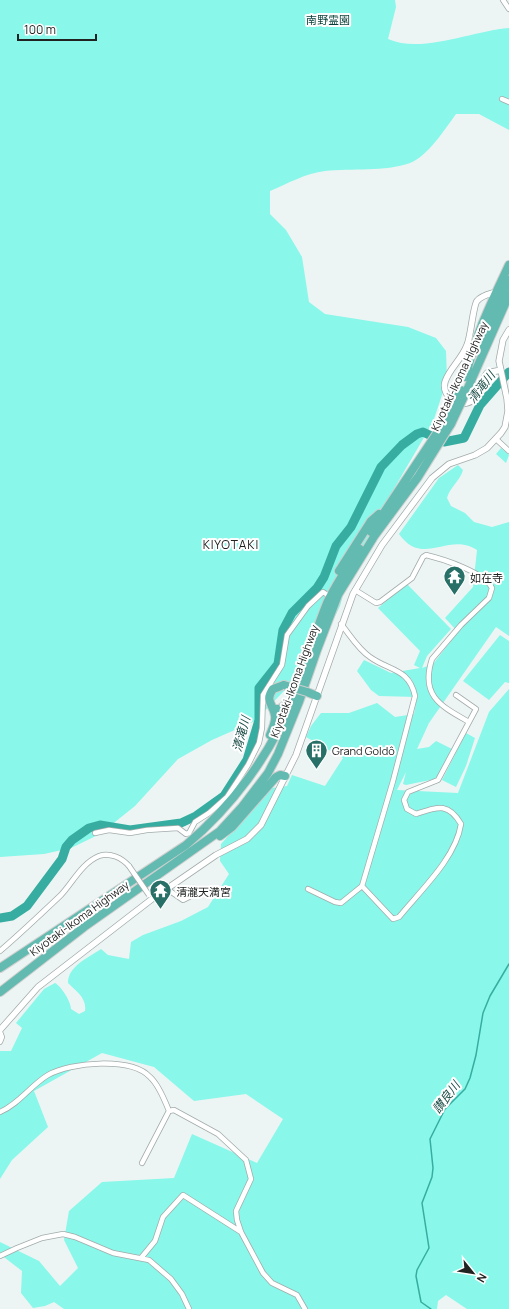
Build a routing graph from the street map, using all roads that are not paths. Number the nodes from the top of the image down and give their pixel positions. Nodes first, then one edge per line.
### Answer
1 (503, 0) edge
2 (509, 9) edge
3 (502, 99) dead end
4 (509, 102) edge
5 (509, 265) edge
6 (509, 280) edge
7 (496, 292) junction
8 (509, 295) edge
9 (482, 298) junction
10 (490, 306) junction
11 (509, 307) edge
12 (509, 330) edge
13 (481, 358) junction
14 (501, 372) junction
15 (466, 377) junction
16 (464, 390) junction
17 (508, 398) edge
18 (508, 420) edge
19 (448, 422) junction
20 (496, 439) junction
21 (508, 450) edge
22 (392, 502) junction
23 (355, 590) junction
24 (326, 594) junction
25 (342, 624) junction
26 (456, 695) dead end
27 (317, 696) junction
28 (285, 705) junction
29 (273, 709) junction
30 (469, 722) junction
31 (270, 735) junction
32 (285, 776) junction
33 (245, 784) junction
34 (95, 833) dead end
35 (195, 848) junction
36 (362, 886) junction
37 (167, 888) junction
38 (194, 888) dead end
39 (308, 889) dead end
40 (150, 897) junction
41 (0, 951) edge
42 (0, 968) edge
43 (0, 992) edge
44 (0, 1031) edge
45 (0, 1042) edge
46 (169, 1111) junction
47 (0, 1112) edge
48 (142, 1163) dead end
49 (242, 1232) junction
50 (0, 1256) edge
51 (141, 1258) junction
52 (189, 1309) edge
53 (306, 1309) edge

1 - 2 street
3 - 4 street
5 - 7 highway
6 - 15 highway, Kiyotaki-Ikoma Highway
7 - 9 street
7 - 10 highway
8 - 13 highway, Kiyotaki-Ikoma Highway
9 - 10 street
9 - 14 street
10 - 15 highway
11 - 13 highway
12 - 14 street
13 - 16 highway, Kiyotaki-Ikoma Highway
14 - 17 street
15 - 16 highway, Kiyotaki-Ikoma Highway
16 - 19 highway, Kiyotaki-Ikoma Highway, bridge
17 - 18 street
18 - 20 street
19 - 22 highway, Kiyotaki-Ikoma Highway
19 - 35 highway, Kiyotaki-Ikoma Highway
20 - 21 street
20 - 23 street
22 - 24 highway
22 - 33 highway, Kiyotaki-Ikoma Highway
23 - 25 street
23 - 30 street
24 - 28 highway
24 - 34 street
25 - 27 street
25 - 36 street
26 - 30 street
27 - 29 highway, bridge
27 - 32 street
28 - 29 highway
28 - 31 highway
29 - 31 highway
30 - 36 street
31 - 33 highway
32 - 35 highway
32 - 37 street
33 - 42 highway, Kiyotaki-Ikoma Highway
35 - 43 highway, Kiyotaki-Ikoma Highway
36 - 39 street
37 - 38 street
37 - 40 street
40 - 41 street, bridge
40 - 44 street
44 - 45 street
46 - 47 street
46 - 48 street
46 - 49 street
49 - 51 street
49 - 53 street
50 - 51 street
51 - 52 street

